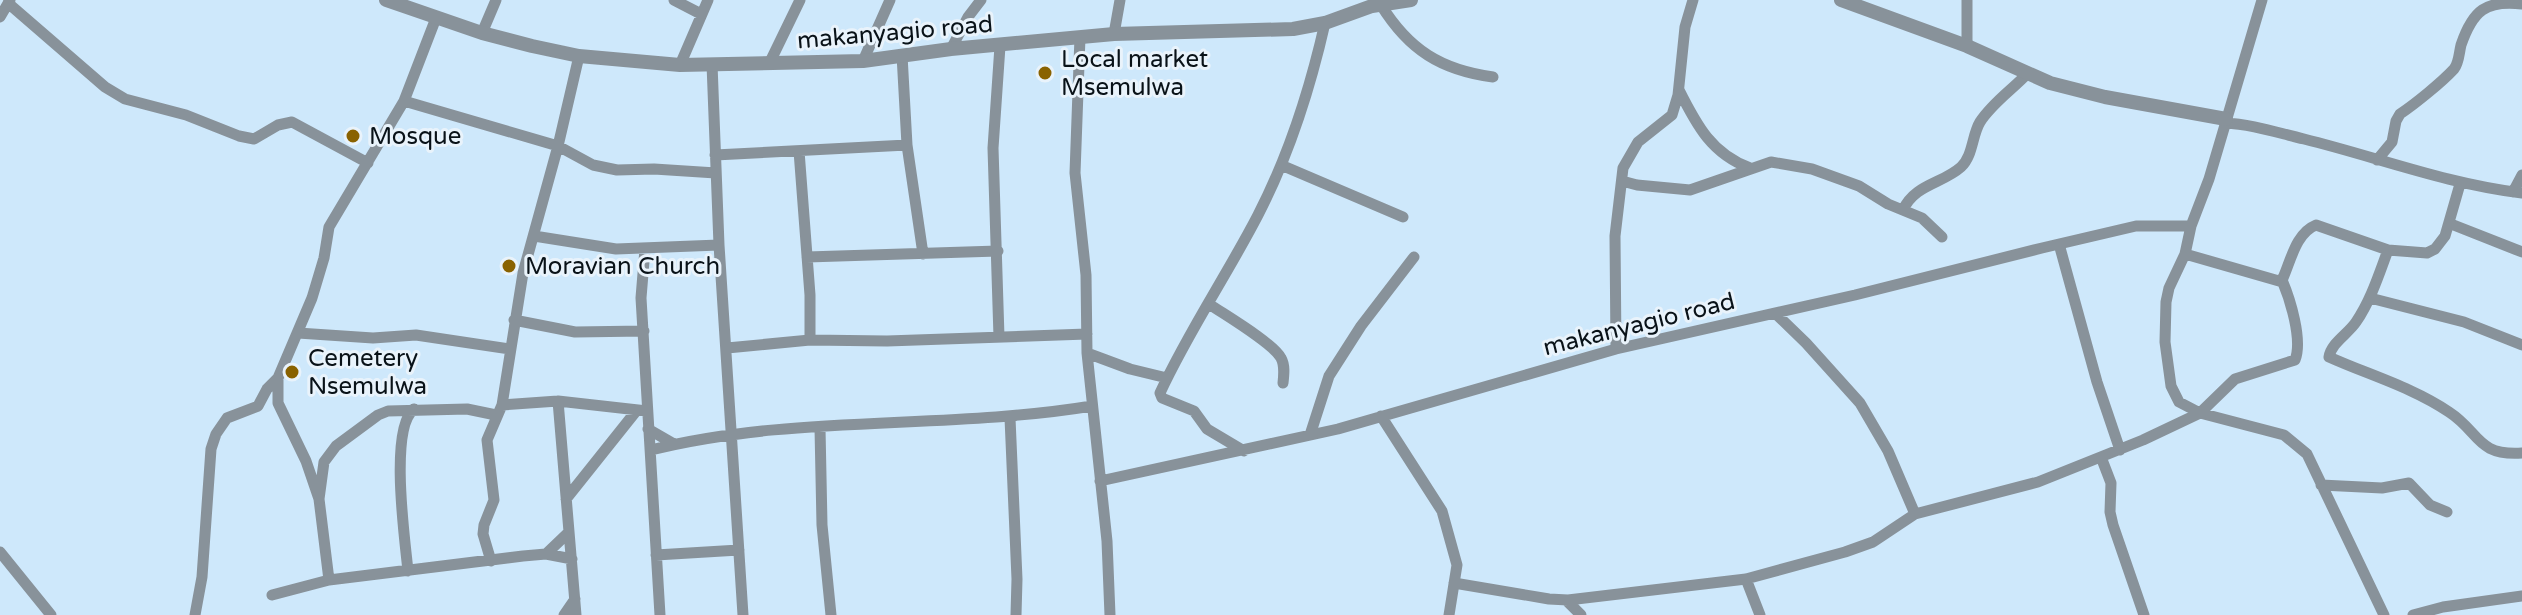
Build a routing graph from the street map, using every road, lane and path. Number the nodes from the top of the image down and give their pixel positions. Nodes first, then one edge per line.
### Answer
1 (496, 0) edge
2 (674, 0) edge
3 (708, 0) edge
4 (800, 0) edge
5 (890, 0) edge
6 (981, 0) edge
7 (1120, 0) edge
8 (1411, 0) edge
9 (1693, 0) edge
10 (1841, 0) edge
11 (1967, 0) edge
12 (2262, 0) edge
13 (396, 1) edge
14 (9, 2) edge
15 (1373, 4) edge
16 (2522, 4) edge
17 (701, 14) junction
18 (0, 16) edge
19 (436, 18) junction
20 (1325, 23) junction
21 (482, 33) junction
22 (1114, 34) junction
23 (1080, 37) junction
24 (1000, 46) junction
25 (1967, 46) junction
26 (951, 49) junction
27 (902, 55) junction
28 (579, 56) junction
29 (863, 61) junction
30 (712, 64) junction
31 (769, 64) junction
32 (680, 65) junction
33 (2028, 73) junction
34 (1493, 77) dead end
35 (1678, 90) junction
36 (404, 101) junction
37 (2226, 121) junction
38 (907, 145) junction
39 (558, 146) junction
40 (799, 151) junction
41 (715, 155) junction
42 (2377, 160) junction
43 (368, 163) junction
44 (1281, 165) junction
45 (1750, 168) junction
46 (716, 173) junction
47 (2522, 175) edge
48 (1622, 181) junction
49 (2460, 184) junction
50 (2517, 192) edge
51 (1903, 210) junction
52 (1403, 217) dead end
53 (2451, 224) junction
54 (2191, 226) junction
55 (534, 236) junction
56 (1942, 237) dead end
57 (2059, 244) junction
58 (719, 245) junction
59 (645, 249) junction
60 (2388, 250) junction
61 (998, 251) junction
62 (2522, 252) edge
63 (923, 254) junction
64 (2185, 254) junction
65 (807, 257) junction
66 (1414, 257) dead end
67 (2282, 280) junction
68 (2370, 298) junction
69 (1209, 304) junction
70 (1776, 314) junction
71 (514, 320) junction
72 (644, 331) junction
73 (298, 333) junction
74 (1087, 334) junction
75 (999, 337) junction
76 (810, 340) junction
77 (2522, 345) edge
78 (727, 348) junction
79 (510, 349) junction
80 (1616, 349) junction
81 (1087, 353) junction
82 (278, 378) junction
83 (1167, 378) junction
84 (1283, 383) dead end
85 (505, 390) junction
86 (558, 401) junction
87 (522, 404) junction
88 (1092, 406) junction
89 (414, 409) junction
90 (499, 410) junction
91 (642, 410) junction
92 (2200, 413) junction
93 (1381, 416) junction
94 (1010, 418) junction
95 (820, 428) junction
96 (648, 429) junction
97 (730, 435) junction
98 (1310, 435) junction
99 (674, 444) junction
100 (651, 450) junction
101 (2120, 450) junction
102 (1244, 451) junction
103 (2522, 453) edge
104 (2101, 457) junction
105 (1100, 481) junction
106 (2321, 485) junction
107 (319, 499) junction
108 (566, 499) junction
109 (2447, 512) dead end
110 (1915, 514) junction
111 (569, 532) junction
112 (739, 550) junction
113 (0, 552) edge
114 (546, 554) junction
115 (656, 555) junction
116 (572, 559) junction
117 (491, 561) junction
118 (408, 571) junction
119 (1746, 579) junction
120 (329, 580) junction
121 (1454, 583) junction
122 (272, 595) dead end
123 (2522, 596) edge
124 (576, 599) junction
125 (1566, 600) junction
126 (51, 615) edge
127 (195, 615) edge
128 (564, 615) edge
129 (576, 615) edge
130 (660, 615) edge
131 (743, 615) edge
132 (831, 615) edge
133 (1016, 615) edge
134 (1110, 615) edge
135 (1449, 615) edge
136 (1581, 615) edge
137 (1760, 615) edge
138 (2144, 615) edge
139 (2384, 615) edge
140 (2413, 615) edge

1 - 21 street
2 - 17 street
3 - 17 street
4 - 31 street
5 - 29 street
6 - 26 street
7 - 22 street
8 - 15 street, makanyagio road
9 - 35 street
10 - 25 street
11 - 25 street
12 - 37 street
13 - 19 street, makanyagio road
14 - 18 street
14 - 43 street
15 - 20 street, makanyagio road
15 - 34 street
16 - 42 street
17 - 32 street
19 - 21 street, makanyagio road
19 - 36 street
20 - 22 street, makanyagio road
20 - 44 street
21 - 28 street, makanyagio road
22 - 23 street, makanyagio road
23 - 24 street, makanyagio road
23 - 74 street
24 - 26 street, makanyagio road
24 - 61 street
25 - 33 street
26 - 27 street, makanyagio road
27 - 29 street, makanyagio road
27 - 38 street
28 - 32 street, makanyagio road
28 - 39 street
29 - 31 street, makanyagio road
30 - 31 street, makanyagio road
30 - 32 street, makanyagio road
30 - 41 street
33 - 37 street
33 - 51 street
35 - 45 street
35 - 48 street
36 - 39 street
36 - 43 street
37 - 42 street
37 - 54 street
38 - 40 street
38 - 63 street
39 - 46 street
39 - 55 street
40 - 41 street
40 - 65 street
41 - 46 street
42 - 49 street
43 - 73 street
44 - 52 street
44 - 69 street
45 - 48 street
45 - 51 street
46 - 58 street
47 - 50 street
48 - 80 street
49 - 50 street
49 - 53 street
51 - 56 street
53 - 60 street
53 - 62 street
54 - 57 street, makanyagio road
54 - 64 street
55 - 59 street
55 - 71 street
57 - 70 street, makanyagio road
57 - 101 street
58 - 59 street
58 - 78 street
59 - 72 street
60 - 67 street
60 - 68 street
61 - 63 street
61 - 75 street
63 - 65 street
64 - 67 street
64 - 92 street
65 - 76 street
66 - 98 street
67 - 92 street
68 - 77 street
68 - 103 street
69 - 83 street
69 - 84 street
70 - 80 street, makanyagio road
70 - 110 street
71 - 72 street
71 - 79 street
72 - 91 street
73 - 79 street
73 - 82 street
74 - 75 street
74 - 81 street
75 - 76 street
76 - 78 street
78 - 97 street
79 - 85 street
80 - 93 street, makanyagio road
81 - 83 street
81 - 88 street
82 - 107 street
82 - 127 street
83 - 102 street
85 - 87 street
85 - 90 street
86 - 87 street
86 - 91 street
86 - 108 street
87 - 90 street
88 - 94 street
88 - 105 street
89 - 90 street
89 - 107 street
89 - 118 street
90 - 117 street
91 - 96 street
91 - 108 street
92 - 101 street
92 - 106 street
93 - 98 street, makanyagio road
93 - 121 street
94 - 95 street
94 - 133 street
95 - 97 street
95 - 132 street
96 - 99 street
96 - 100 street
97 - 99 street
97 - 112 street
98 - 102 street, makanyagio road
99 - 100 street
100 - 115 street
101 - 104 street
102 - 105 street, makanyagio road
104 - 110 street
104 - 138 street
105 - 134 street
106 - 109 street
106 - 139 street
107 - 120 street
108 - 111 street
110 - 119 street
111 - 114 street
111 - 116 street
112 - 115 street
112 - 131 street
113 - 126 street
114 - 116 street
114 - 117 street
115 - 130 street
116 - 124 street
117 - 118 street
118 - 120 street
119 - 125 street
119 - 137 street
120 - 122 street
121 - 125 street
121 - 135 street
123 - 140 street
124 - 128 street
124 - 129 street
125 - 136 street

